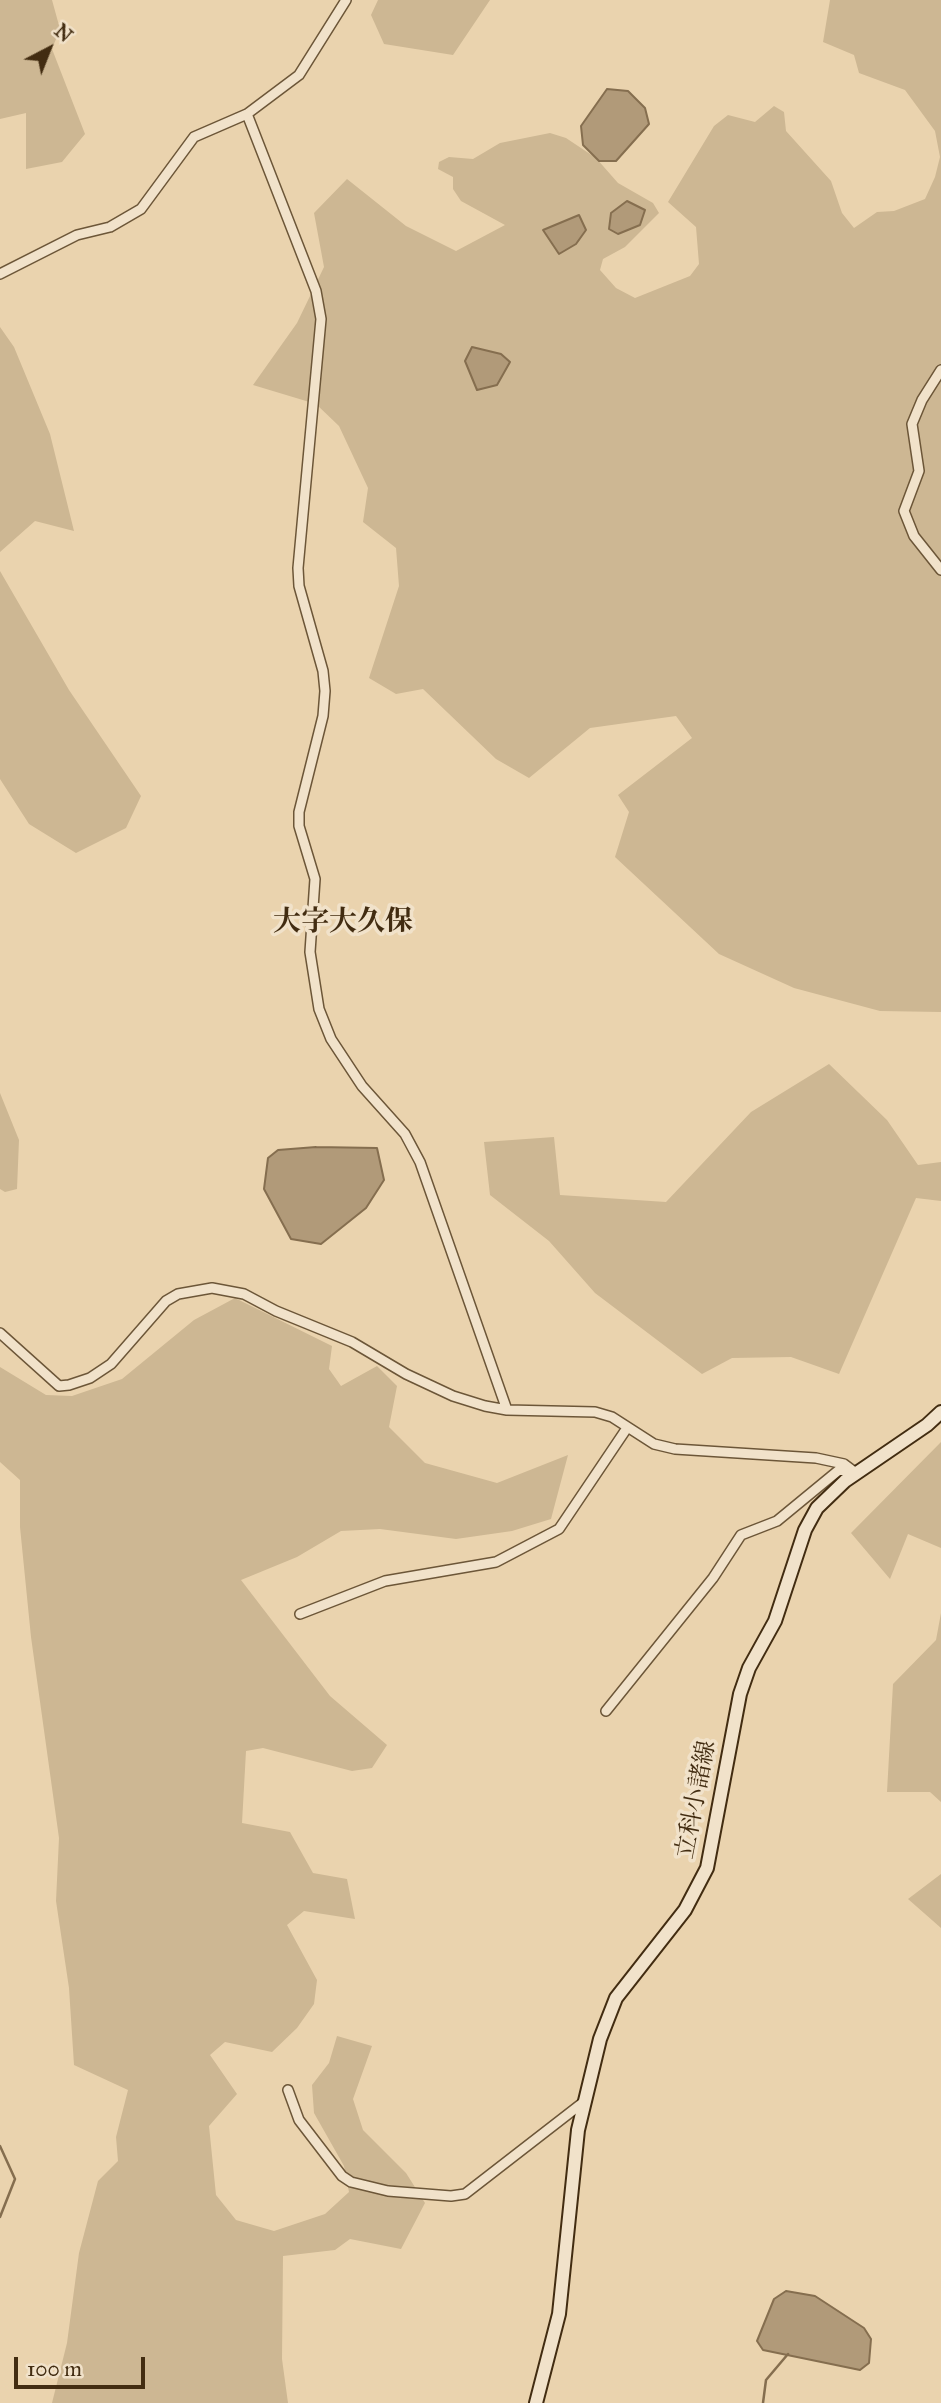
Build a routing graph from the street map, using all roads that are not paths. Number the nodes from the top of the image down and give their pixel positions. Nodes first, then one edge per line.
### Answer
1 (346, 0) edge
2 (247, 114) junction
3 (0, 274) edge
4 (941, 370) edge
5 (941, 570) edge
6 (0, 1333) edge
7 (507, 1410) junction
8 (941, 1412) edge
9 (941, 1422) edge
10 (927, 1425) junction
11 (627, 1428) junction
12 (856, 1473) junction
13 (300, 1614) dead end
14 (606, 1711) dead end
15 (288, 2090) dead end
16 (585, 2101) junction
17 (536, 2403) edge

1 - 2 street
2 - 3 street
2 - 7 street
4 - 5 street
6 - 7 street
7 - 11 street
8 - 10 main road, 立科小諸線
9 - 10 street
10 - 12 main road, 立科小諸線
11 - 12 street
11 - 13 street
12 - 14 street
12 - 16 main road, 立科小諸線
15 - 16 street
16 - 17 main road, 立科小諸線

